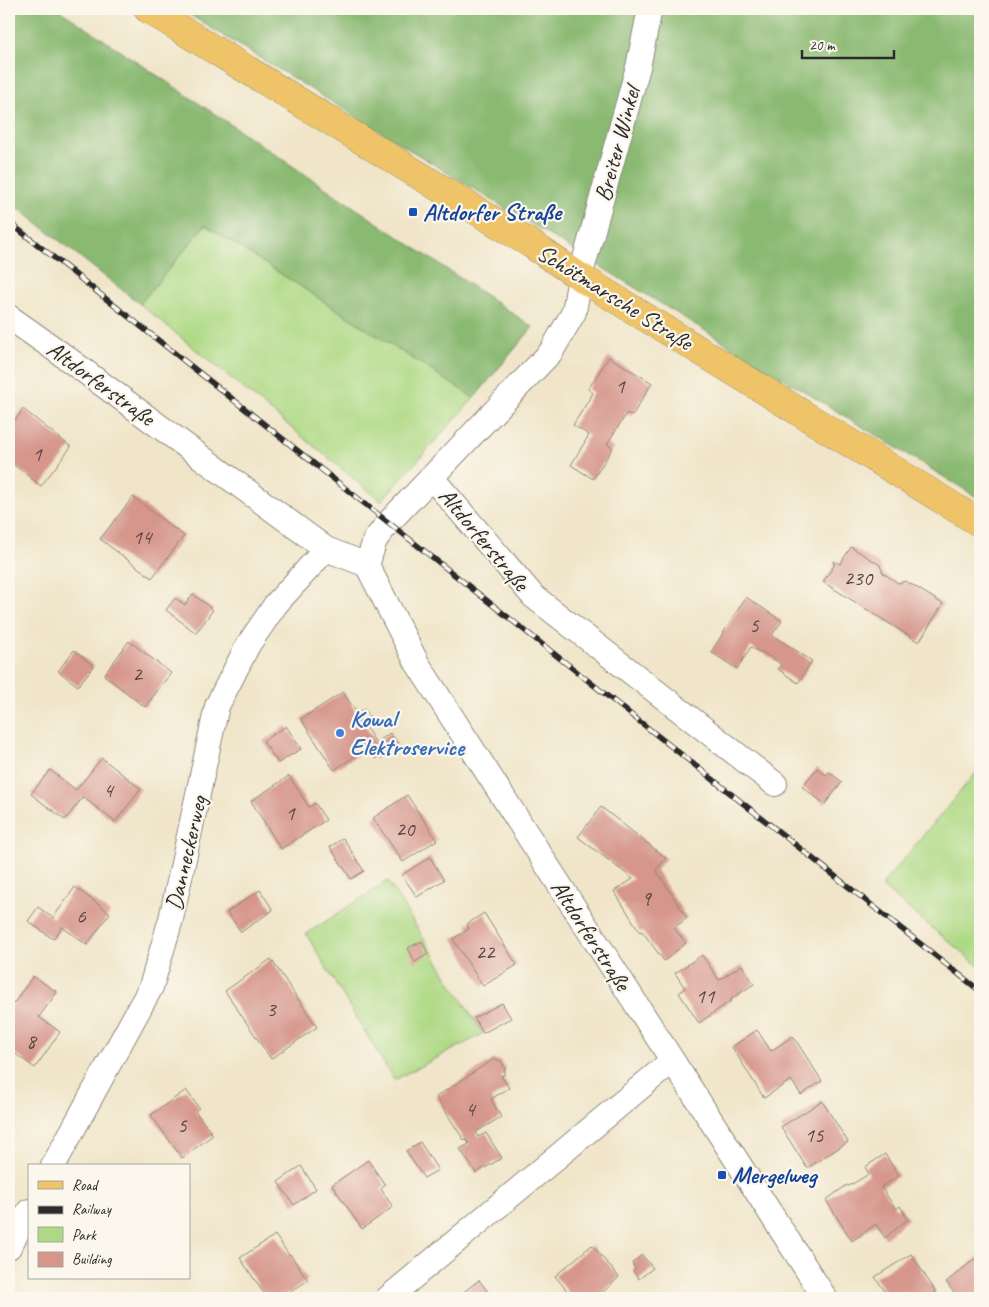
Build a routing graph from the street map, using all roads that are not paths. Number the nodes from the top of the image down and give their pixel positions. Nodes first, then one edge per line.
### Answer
1 (148, 9) edge
2 (650, 9) edge
3 (580, 277) junction
4 (9, 317) edge
5 (431, 477) junction
6 (980, 523) edge
7 (326, 549) junction
8 (368, 566) junction
9 (774, 784) dead end
10 (672, 1061) junction
11 (54, 1164) edge
12 (28, 1213) edge
13 (9, 1247) edge
14 (388, 1298) edge
15 (825, 1298) edge

1 - 3 main road, Schötmarsche Straße
2 - 3 street, Breiter Winkel
3 - 5 street, Altdorferstraße
3 - 6 main road, Schötmarsche Straße
4 - 7 street, Altdorferstraße
5 - 8 street, Altdorferstraße
5 - 9 street, Altdorferstraße
7 - 8 street, Altdorferstraße
7 - 11 street, Danneckerweg
8 - 10 street, Altdorferstraße
10 - 14 street
10 - 15 street, Altdorferstraße
12 - 13 street

